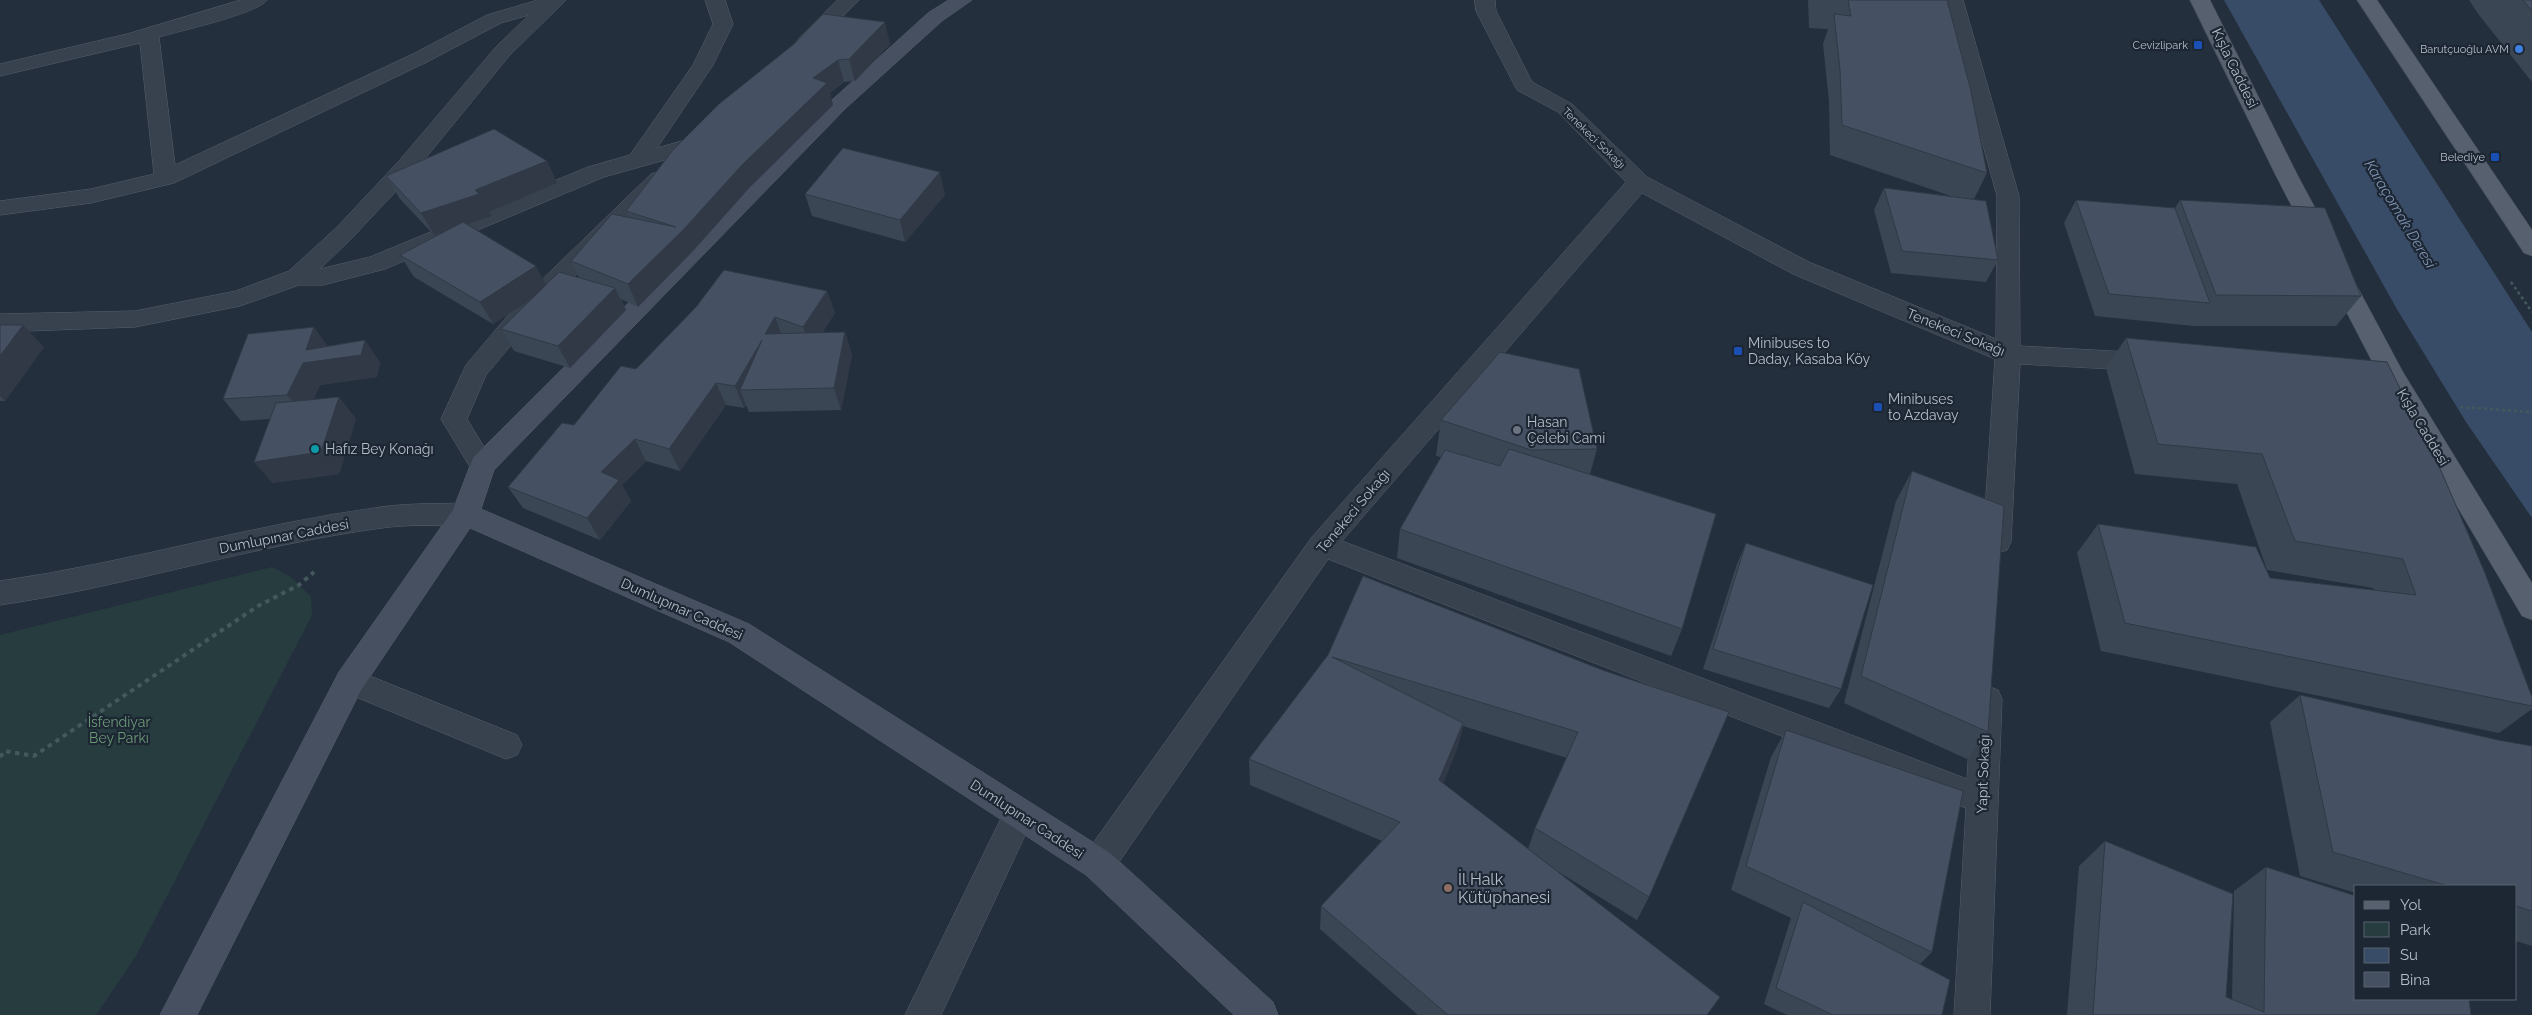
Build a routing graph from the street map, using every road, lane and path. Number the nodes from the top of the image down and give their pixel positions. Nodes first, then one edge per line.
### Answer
1 (257, 0) edge
2 (555, 0) edge
3 (715, 0) edge
4 (849, 0) edge
5 (962, 0) edge
6 (1485, 0) edge
7 (1953, 0) edge
8 (2200, 0) edge
9 (2367, 0) edge
10 (149, 34) junction
11 (791, 58) edge
12 (0, 70) edge
13 (638, 160) junction
14 (166, 178) junction
15 (1639, 182) junction
16 (0, 208) edge
17 (2532, 248) edge
18 (297, 277) junction
19 (0, 323) edge
20 (2008, 354) junction
21 (2166, 363) edge
22 (2362, 374) edge
23 (2392, 376) junction
24 (2457, 407) dead end
25 (2532, 412) edge
26 (482, 465) junction
27 (465, 514) junction
28 (1322, 545) junction
29 (1995, 572) edge
30 (299, 584) dead end
31 (0, 593) edge
32 (2532, 608) edge
33 (1989, 671) edge
34 (350, 681) junction
35 (506, 744) dead end
36 (2, 751) edge
37 (0, 757) edge
38 (1981, 800) junction
39 (1019, 814) junction
40 (1098, 864) junction
41 (178, 1015) edge
42 (923, 1015) edge
43 (1260, 1015) edge
44 (1972, 1015) edge

1 - 10 street
2 - 14 street
2 - 18 street
3 - 13 street
4 - 11 street
5 - 26 main road
6 - 15 street, Tenekeci Sokağı
7 - 20 street
8 - 23 main road, Kışla Caddesi
9 - 17 main road
10 - 12 street
10 - 14 street
13 - 18 street
13 - 26 street
14 - 16 street
15 - 20 street, Tenekeci Sokağı
15 - 28 street, Tenekeci Sokağı
18 - 19 street
20 - 21 street, Tenekeci Sokağı
20 - 29 street
22 - 23 street
23 - 32 main road, Kışla Caddesi
24 - 25 path
26 - 27 main road
27 - 31 street, Dumlupınar Caddesi
27 - 34 main road
27 - 39 main road, Dumlupınar Caddesi
28 - 38 street
28 - 40 street, Tenekeci Sokağı
30 - 36 path
33 - 38 street, Yapıt Sokağı
34 - 35 street
34 - 41 main road
36 - 37 path
38 - 44 street, Yapıt Sokağı
39 - 40 main road, Dumlupınar Caddesi
39 - 42 street
40 - 43 main road, Dumlupınar Caddesi

